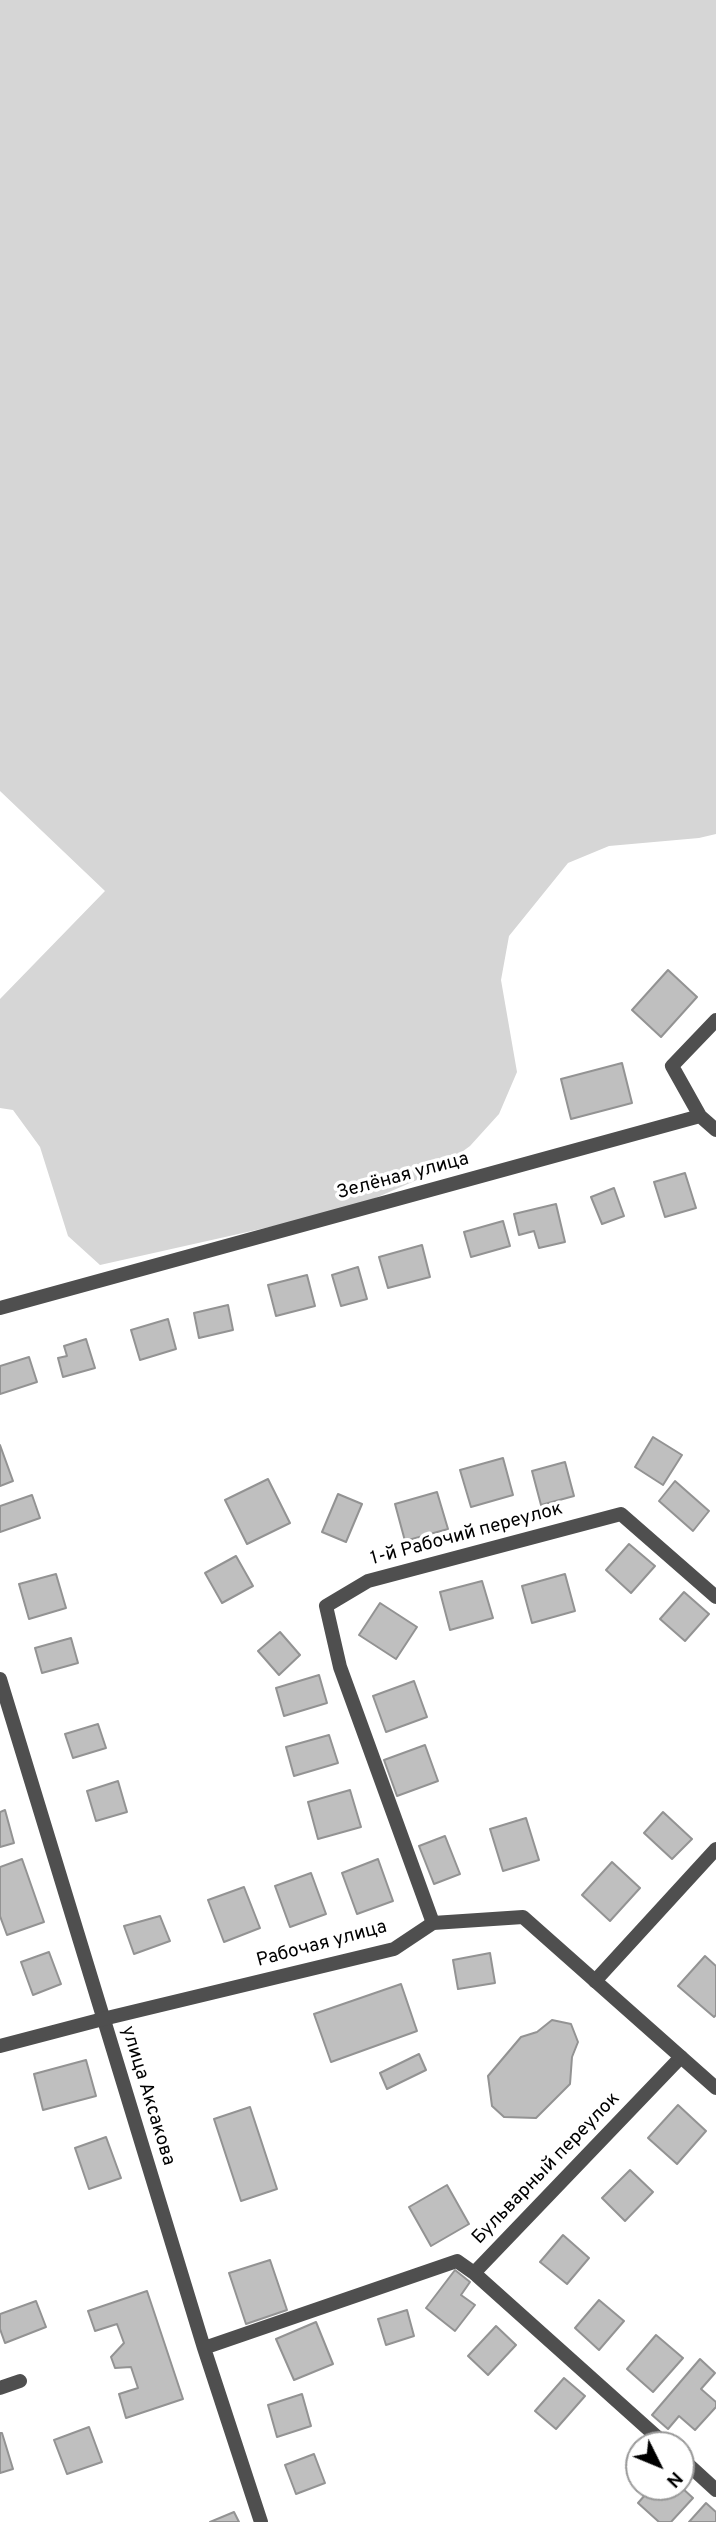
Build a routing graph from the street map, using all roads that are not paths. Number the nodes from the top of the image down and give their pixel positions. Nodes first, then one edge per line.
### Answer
1 (716, 1020) edge
2 (700, 1116) junction
3 (716, 1130) edge
4 (0, 1308) edge
5 (716, 1597) edge
6 (0, 1679) edge
7 (716, 1849) edge
8 (433, 1923) junction
9 (595, 1981) junction
10 (103, 2019) junction
11 (0, 2046) edge
12 (681, 2057) junction
13 (716, 2088) edge
14 (474, 2273) junction
15 (204, 2348) junction
16 (20, 2381) dead end
17 (0, 2388) edge
18 (650, 2431) edge
19 (695, 2471) edge
20 (716, 2490) edge
21 (261, 2522) edge

1 - 2 street
2 - 3 street
2 - 4 street, Зелёная улица
5 - 8 street, 1-й Рабочий переулок
6 - 10 street, улица Аксакова
7 - 9 street
8 - 9 street, Рабочая улица
8 - 10 street, Рабочая улица
9 - 12 street, Рабочая улица
10 - 11 street, Рабочая улица
10 - 15 street, улица Аксакова
12 - 13 street, Рабочая улица
12 - 14 street, Бульварный переулок
14 - 15 street
14 - 18 street, Бульварный переулок
15 - 21 street, улица Аксакова
16 - 17 street
19 - 20 street

